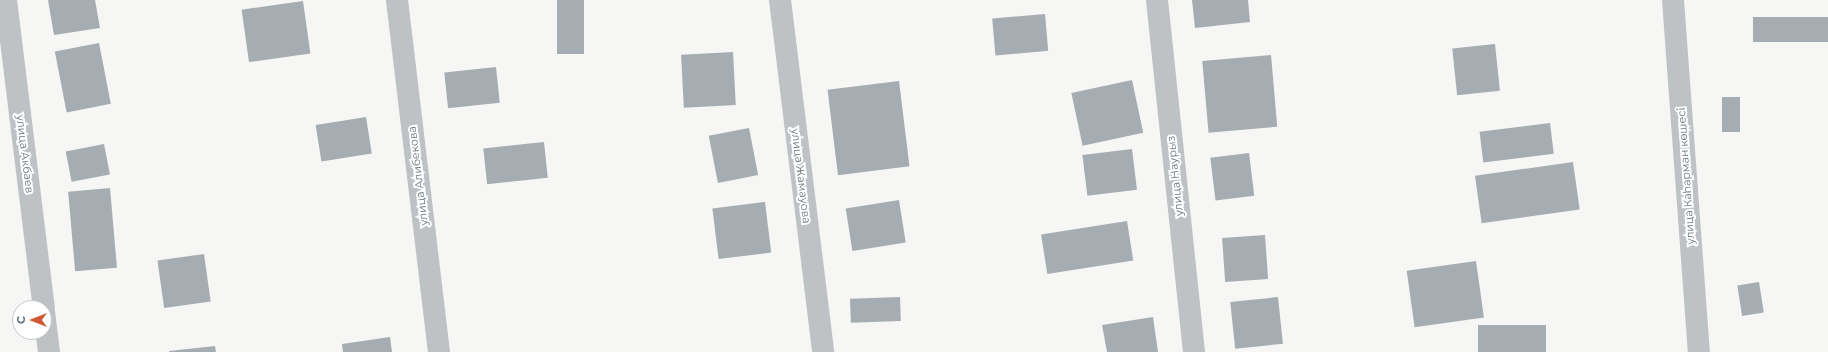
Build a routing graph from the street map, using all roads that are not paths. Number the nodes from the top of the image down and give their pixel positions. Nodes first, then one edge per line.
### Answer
1 (6, 0) edge
2 (397, 0) edge
3 (780, 0) edge
4 (1157, 0) edge
5 (1672, 0) edge
6 (43, 300) edge
7 (48, 340) edge
8 (49, 352) edge
9 (439, 352) edge
10 (823, 352) edge
11 (1194, 352) edge
12 (1699, 352) edge

1 - 6 street, улица Акбаев
2 - 9 street, улица Алибекова
3 - 10 street, улица Жамауова
4 - 11 street, улица Наурыз
5 - 12 street, улица Каһарман көшесі
7 - 8 street

